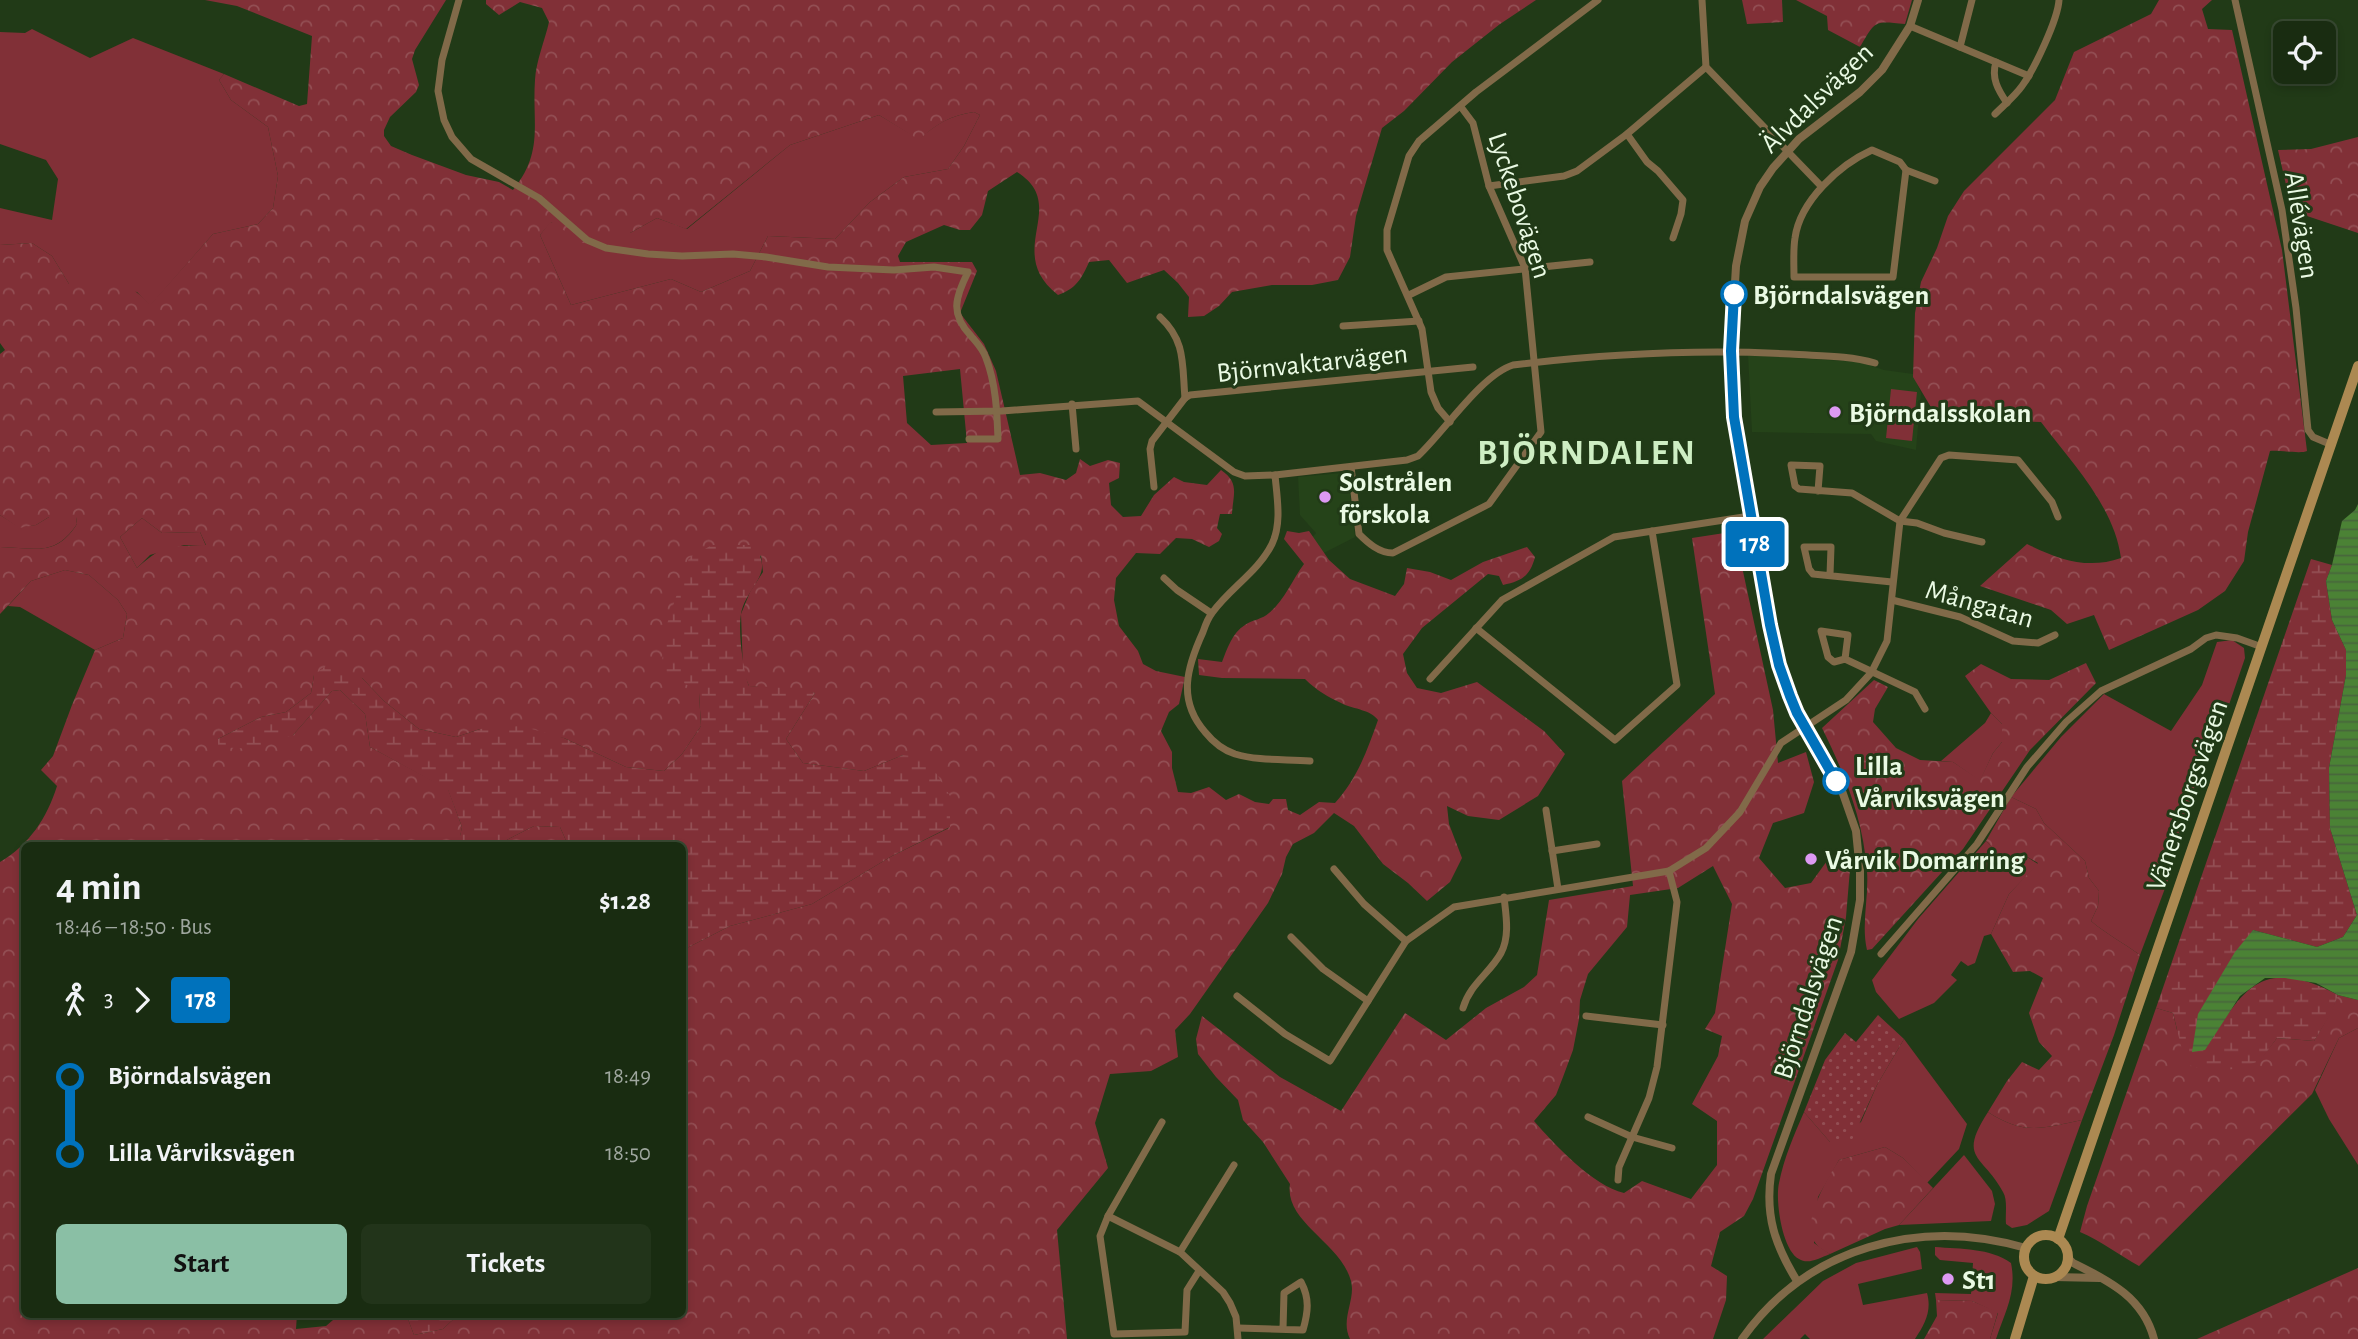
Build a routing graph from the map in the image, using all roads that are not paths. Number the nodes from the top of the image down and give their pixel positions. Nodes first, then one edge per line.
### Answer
1 (459, 0) edge
2 (1598, 0) edge
3 (1702, 0) edge
4 (1918, 0) edge
5 (1972, 0) edge
6 (2059, 0) edge
7 (2235, 0) edge
8 (1910, 26) junction
9 (1960, 47) junction
10 (1996, 62) junction
11 (1706, 67) junction
12 (2029, 76) junction
13 (2007, 103) junction
14 (1461, 107) junction
15 (1995, 114) dead end
16 (1627, 134) junction
17 (1787, 151) junction
18 (1906, 170) junction
19 (1935, 181) dead end
20 (1489, 186) junction
21 (1821, 186) junction
22 (1673, 238) dead end
23 (1590, 262) dead end
24 (1525, 268) junction
25 (1409, 295) junction
26 (1160, 317) dead end
27 (1419, 321) junction
28 (1343, 326) dead end
29 (1731, 351) junction
30 (1534, 362) junction
31 (1875, 363) dead end
32 (2358, 366) edge
33 (1473, 367) dead end
34 (1428, 372) junction
35 (1185, 398) junction
36 (1072, 404) junction
37 (997, 411) junction
38 (936, 412) dead end
39 (1168, 422) junction
40 (1450, 422) junction
41 (969, 439) dead end
42 (2332, 445) junction
43 (1076, 449) dead end
44 (1351, 467) junction
45 (1275, 475) junction
46 (1154, 486) dead end
47 (1818, 491) junction
48 (1750, 516) junction
49 (2058, 517) dead end
50 (1900, 521) junction
51 (1652, 531) junction
52 (1982, 542) dead end
53 (1830, 575) junction
54 (1164, 578) dead end
55 (1892, 582) junction
56 (1892, 600) junction
57 (1211, 613) junction
58 (1476, 628) junction
59 (2055, 635) dead end
60 (2262, 647) junction
61 (1845, 659) junction
62 (1871, 673) junction
63 (1430, 679) dead end
64 (1925, 709) dead end
65 (1806, 726) junction
66 (1310, 761) dead end
67 (1546, 810) dead end
68 (1597, 844) dead end
69 (1552, 850) junction
70 (1334, 869) dead end
71 (1670, 871) junction
72 (1558, 889) junction
73 (1504, 897) junction
74 (1291, 937) dead end
75 (1406, 941) junction
76 (1881, 954) dead end
77 (1237, 996) dead end
78 (1368, 1001) junction
79 (1463, 1008) dead end
80 (1586, 1016) dead end
81 (1663, 1025) junction
82 (1588, 1117) dead end
83 (1162, 1122) dead end
84 (1632, 1137) junction
85 (1672, 1147) dead end
86 (1234, 1165) dead end
87 (1618, 1180) dead end
88 (1108, 1216) junction
89 (2058, 1239) junction
90 (2026, 1248) junction
91 (1180, 1252) junction
92 (2067, 1257) junction
93 (1199, 1270) junction
94 (2034, 1276) junction
95 (2054, 1277) junction
96 (2100, 1278) junction
97 (1797, 1281) junction
98 (1238, 1328) junction
99 (1283, 1329) junction
100 (1238, 1339) edge
101 (1742, 1339) edge
102 (2015, 1339) edge
103 (2154, 1339) edge

1 - 37 street
2 - 14 street
3 - 11 street
4 - 8 street, Älvdalsvägen
5 - 9 street
6 - 12 street
7 - 42 street, Allévägen
8 - 9 street
8 - 17 street, Älvdalsvägen
9 - 10 street
10 - 12 street
10 - 13 street
11 - 16 street
11 - 17 street
12 - 13 street
13 - 15 street
14 - 20 street, Lyckebovägen
14 - 25 street
16 - 20 street
16 - 22 street
17 - 21 street
17 - 29 street, Älvdalsvägen
18 - 19 street
18 - 21 street
18 - 21 street
20 - 24 street, Lyckebovägen
23 - 24 street
24 - 25 street
24 - 30 street, Lyckebovägen
25 - 27 street
26 - 35 street
27 - 28 street
27 - 34 street
29 - 30 street
29 - 31 street
29 - 48 street, Björndalsvägen
30 - 40 street
30 - 44 street, Lyckebovägen
32 - 42 main road, Vänersborgsvägen
33 - 34 street, Björnvaktarvägen
34 - 35 street, Björnvaktarvägen
34 - 40 street
35 - 39 street, Björnvaktarvägen
36 - 37 street
36 - 39 street
36 - 43 street
37 - 38 street
37 - 41 street
39 - 45 street
39 - 46 street
40 - 44 street
42 - 60 main road, Vänersborgsvägen
44 - 45 street
45 - 57 street
47 - 47 street
47 - 50 street
48 - 51 street
48 - 65 street, Björndalsvägen
49 - 50 street
50 - 52 street
50 - 55 street
51 - 58 street
51 - 58 street
53 - 53 street
53 - 55 street
54 - 57 street
55 - 56 street
56 - 59 street, Mångatan
56 - 62 street
57 - 66 street
58 - 63 street
60 - 76 street
60 - 89 main road, Vänersborgsvägen
61 - 61 street
61 - 62 street
62 - 64 street
62 - 65 street
65 - 71 street
65 - 97 street, Björndalsvägen
67 - 69 street
68 - 69 street
69 - 72 street
70 - 75 street
71 - 72 street
71 - 81 street
72 - 73 street
73 - 75 street
73 - 79 street
74 - 78 street
75 - 78 street
77 - 78 street
80 - 81 street
81 - 84 street
82 - 84 street
83 - 88 street
84 - 85 street
84 - 87 street
86 - 91 street
88 - 91 street
88 - 93 street
89 - 90 main road
89 - 92 main road
90 - 94 main road
90 - 97 street
91 - 93 street
92 - 95 main road
92 - 96 street
93 - 98 street
94 - 95 main road
94 - 102 main road
95 - 96 street
96 - 103 street
97 - 101 street
98 - 99 street
98 - 100 street
99 - 99 street

